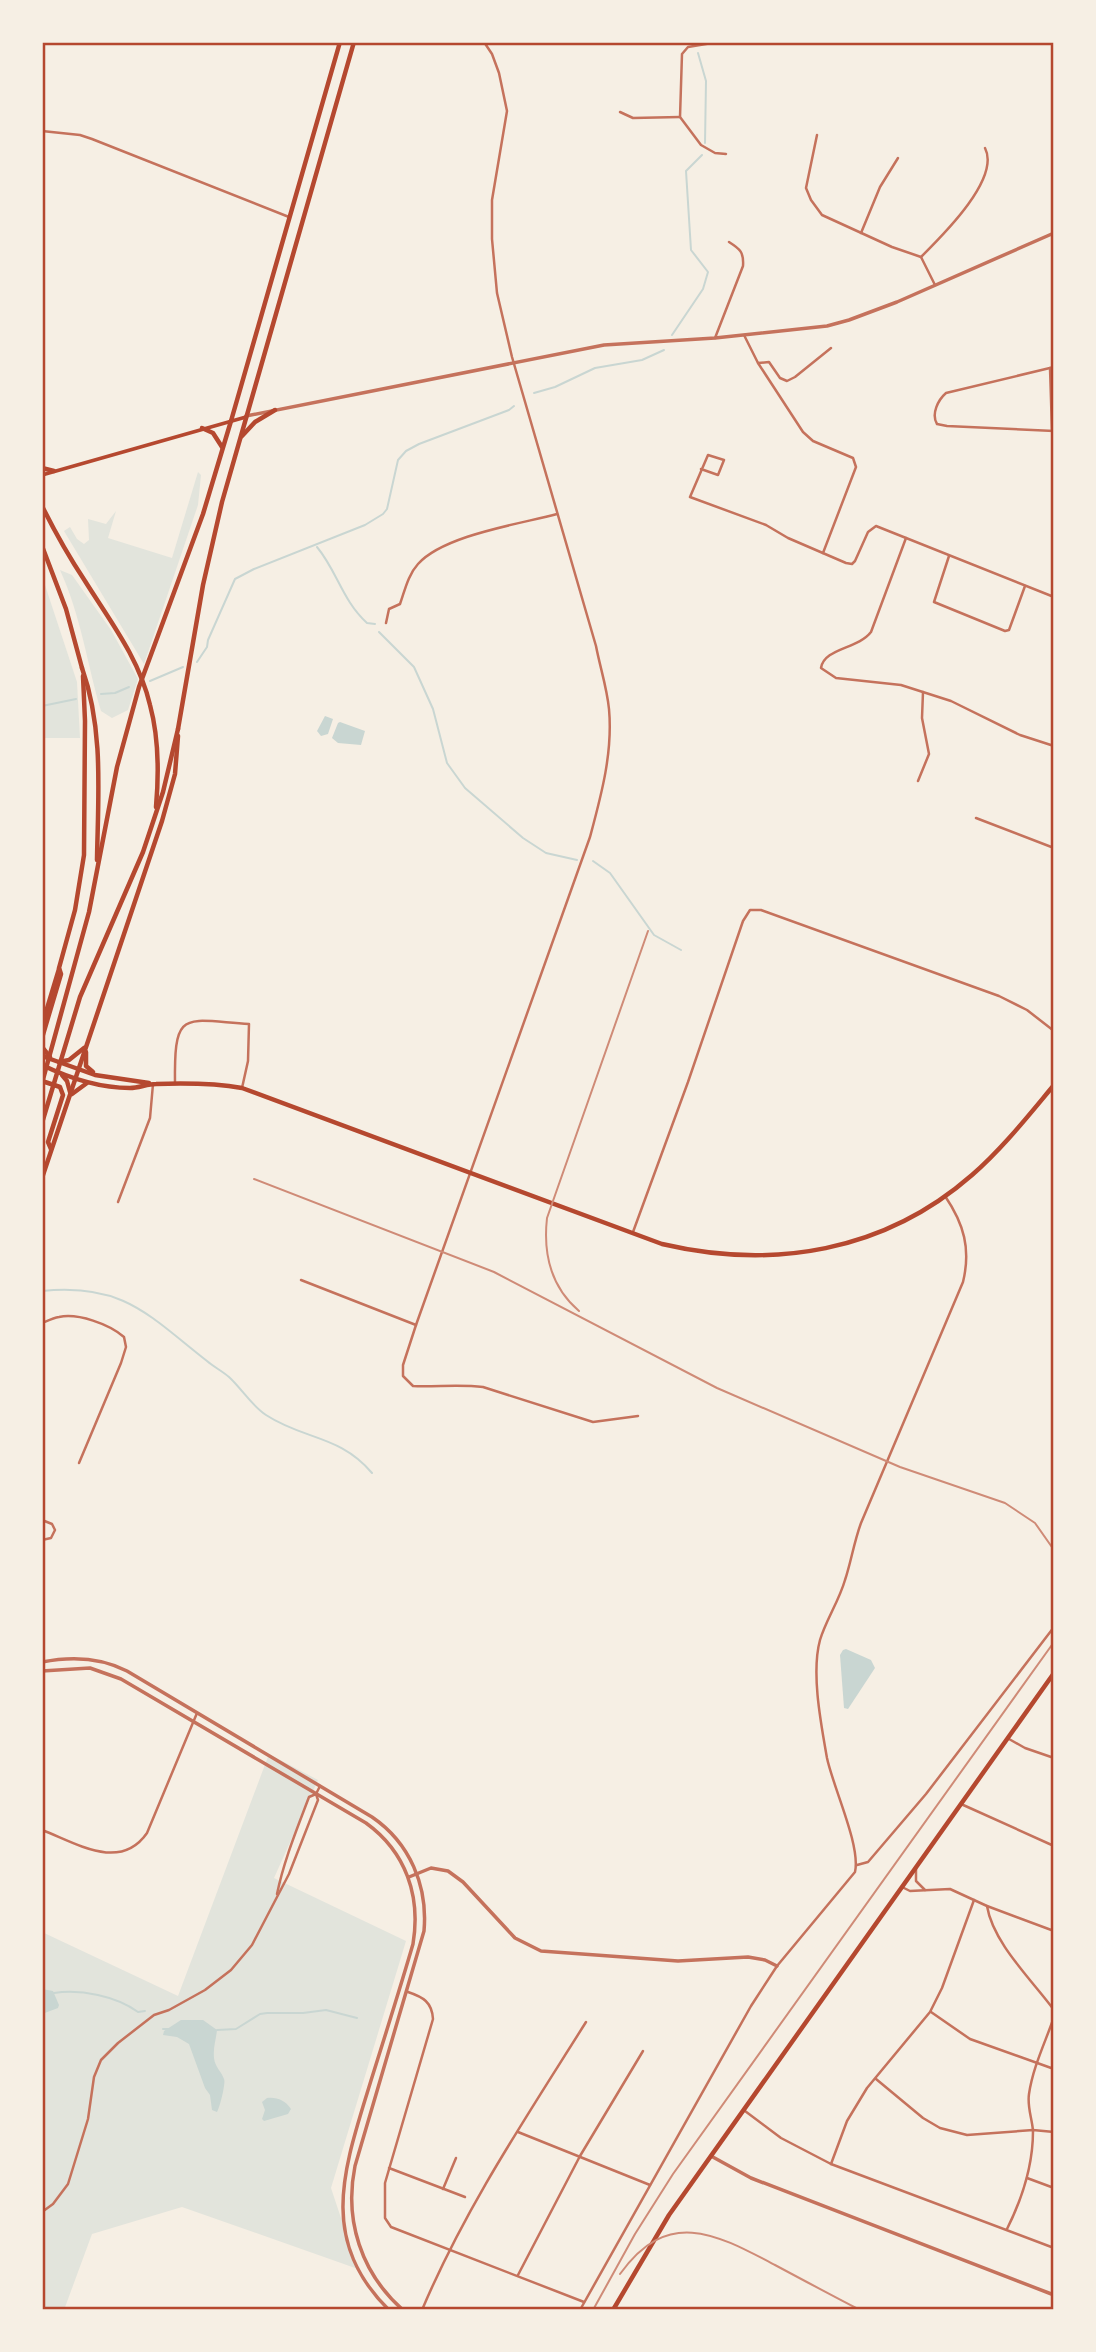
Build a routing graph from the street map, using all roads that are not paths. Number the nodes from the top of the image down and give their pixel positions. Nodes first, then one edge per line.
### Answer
1 (340, 42) edge
2 (354, 42) edge
3 (484, 42) edge
4 (718, 42) edge
5 (620, 112) dead end
6 (680, 117) junction
7 (42, 131) edge
8 (817, 135) dead end
9 (985, 148) dead end
10 (726, 154) dead end
11 (898, 158) dead end
12 (289, 217) junction
13 (861, 233) junction
14 (1054, 233) edge
15 (729, 242) dead end
16 (921, 257) junction
17 (935, 285) junction
18 (744, 335) junction
19 (715, 338) junction
20 (831, 348) dead end
21 (514, 363) junction
22 (758, 363) junction
23 (1052, 367) edge
24 (275, 410) junction
25 (246, 417) junction
26 (231, 421) junction
27 (202, 428) junction
28 (1053, 431) edge
29 (239, 439) junction
30 (223, 448) junction
31 (42, 468) edge
32 (701, 469) junction
33 (54, 471) junction
34 (42, 475) edge
35 (42, 506) edge
36 (557, 514) junction
37 (906, 538) junction
38 (42, 546) edge
39 (823, 552) junction
40 (949, 556) junction
41 (1026, 586) junction
42 (1054, 597) edge
43 (386, 622) dead end
44 (82, 668) junction
45 (923, 692) junction
46 (178, 729) junction
47 (1054, 746) edge
48 (918, 781) dead end
49 (155, 811) junction
50 (976, 818) dead end
51 (1054, 848) edge
52 (96, 875) junction
53 (59, 968) junction
54 (42, 1025) edge
55 (1054, 1031) edge
56 (42, 1038) edge
57 (87, 1045) junction
58 (42, 1047) edge
59 (42, 1058) edge
60 (52, 1064) edge
61 (78, 1069) junction
62 (60, 1073) junction
63 (77, 1078) junction
64 (134, 1079) junction
65 (42, 1082) edge
66 (88, 1082) junction
67 (153, 1084) junction
68 (175, 1084) junction
69 (1054, 1085) edge
70 (242, 1088) junction
71 (70, 1095) junction
72 (42, 1124) edge
73 (51, 1150) junction
74 (472, 1172) junction
75 (42, 1178) edge
76 (945, 1196) junction
77 (118, 1202) dead end
78 (632, 1235) junction
79 (301, 1280) dead end
80 (42, 1323) edge
81 (416, 1325) junction
82 (638, 1416) dead end
83 (79, 1463) dead end
84 (42, 1520) edge
85 (42, 1540) edge
86 (1054, 1627) edge
87 (64, 1658) junction
88 (42, 1662) edge
89 (64, 1669) junction
90 (42, 1671) edge
91 (1054, 1674) edge
92 (197, 1713) junction
93 (193, 1721) junction
94 (1007, 1737) junction
95 (1054, 1758) edge
96 (320, 1786) junction
97 (316, 1794) junction
98 (960, 1803) junction
99 (42, 1830) edge
100 (1054, 1846) edge
101 (857, 1865) junction
102 (916, 1867) junction
103 (417, 1874) junction
104 (409, 1877) junction
105 (902, 1887) junction
106 (928, 1892) junction
107 (276, 1897) junction
108 (974, 1900) junction
109 (987, 1906) junction
110 (1054, 1931) edge
111 (777, 1966) junction
112 (408, 1992) junction
113 (1054, 2010) edge
114 (930, 2012) junction
115 (1054, 2017) edge
116 (586, 2022) dead end
117 (643, 2051) dead end
118 (1036, 2062) junction
119 (1054, 2069) edge
120 (876, 2079) junction
121 (744, 2110) junction
122 (1033, 2130) junction
123 (518, 2132) junction
124 (1054, 2132) edge
125 (580, 2155) junction
126 (711, 2156) junction
127 (456, 2158) dead end
128 (831, 2164) junction
129 (389, 2168) junction
130 (1027, 2178) junction
131 (650, 2185) junction
132 (1054, 2188) edge
133 (443, 2189) junction
134 (465, 2197) dead end
135 (42, 2212) edge
136 (1007, 2229) junction
137 (1054, 2248) edge
138 (449, 2249) junction
139 (518, 2275) junction
140 (1054, 2295) edge
141 (584, 2302) junction
142 (389, 2310) edge
143 (403, 2310) edge
144 (422, 2310) edge
145 (580, 2310) edge
146 (613, 2310) edge

1 - 12 main road
2 - 25 main road
3 - 21 street
4 - 6 street
5 - 6 street
6 - 10 street
7 - 12 street
8 - 13 street
9 - 16 street
11 - 13 street
12 - 26 main road
13 - 16 street
14 - 17 street
15 - 19 street
16 - 17 street
17 - 18 street
18 - 19 street
18 - 22 street
19 - 21 street
20 - 22 street
21 - 24 street
21 - 36 street
22 - 39 street
23 - 28 street
23 - 28 street
24 - 25 street
24 - 29 main road
25 - 26 main road
25 - 29 main road
26 - 27 main road
26 - 30 main road
27 - 30 main road
27 - 33 main road
29 - 46 main road
30 - 52 main road
31 - 33 main road
32 - 32 street
32 - 39 street
33 - 34 main road
35 - 49 main road
36 - 43 street
36 - 74 street
37 - 39 street
37 - 40 street
37 - 45 street
38 - 44 main road
40 - 41 street
40 - 41 street
41 - 42 street
44 - 52 main road
44 - 53 main road
45 - 47 street
45 - 48 street
46 - 49 main road
46 - 57 main road
49 - 72 main road
50 - 51 street
52 - 65 main road
53 - 54 main road
53 - 56 main road
55 - 78 street
57 - 60 main road
57 - 61 main road
57 - 64 main road
58 - 60 main road
59 - 60 main road
60 - 61 main road
60 - 62 main road
60 - 63 main road
61 - 63 main road
61 - 64 main road
62 - 63 main road
62 - 71 main road
63 - 66 main road
63 - 71 main road
64 - 67 main road
65 - 73 main road
66 - 67 main road
66 - 71 main road
67 - 68 main road
67 - 77 street
68 - 70 main road
68 - 70 street
69 - 76 main road
70 - 74 main road
71 - 73 main road
73 - 75 main road
74 - 78 main road
74 - 81 street
76 - 78 main road
76 - 101 street
79 - 81 street
80 - 83 street
81 - 82 street
84 - 85 street
86 - 101 street
87 - 88 street
87 - 89 street
87 - 92 street
89 - 90 street
89 - 93 street
91 - 94 main road
92 - 93 street
92 - 96 street
93 - 97 street
93 - 99 street
94 - 95 street
94 - 98 main road
96 - 97 street
96 - 103 street
97 - 104 street
97 - 107 street
97 - 107 street
98 - 100 street
98 - 102 main road
101 - 111 street
102 - 105 main road
102 - 106 street
103 - 104 street
103 - 111 street
103 - 112 street
104 - 142 street
105 - 106 street
105 - 121 main road
106 - 108 street
107 - 135 street
108 - 109 street
108 - 114 street
109 - 110 street
109 - 113 street
111 - 131 street
112 - 129 street
112 - 143 street
114 - 118 street
114 - 120 street
115 - 118 street
116 - 123 street
117 - 125 street
118 - 119 street
118 - 122 street
120 - 122 street
120 - 128 street
121 - 126 main road
121 - 128 street
122 - 124 street
122 - 130 street
123 - 125 street
123 - 138 street
125 - 131 street
125 - 139 street
126 - 140 street
126 - 146 main road
127 - 133 street
128 - 136 street
129 - 133 street
129 - 138 street
130 - 132 street
130 - 136 street
131 - 141 street
133 - 134 street
136 - 137 street
138 - 139 street
138 - 144 street
139 - 141 street
141 - 145 street

